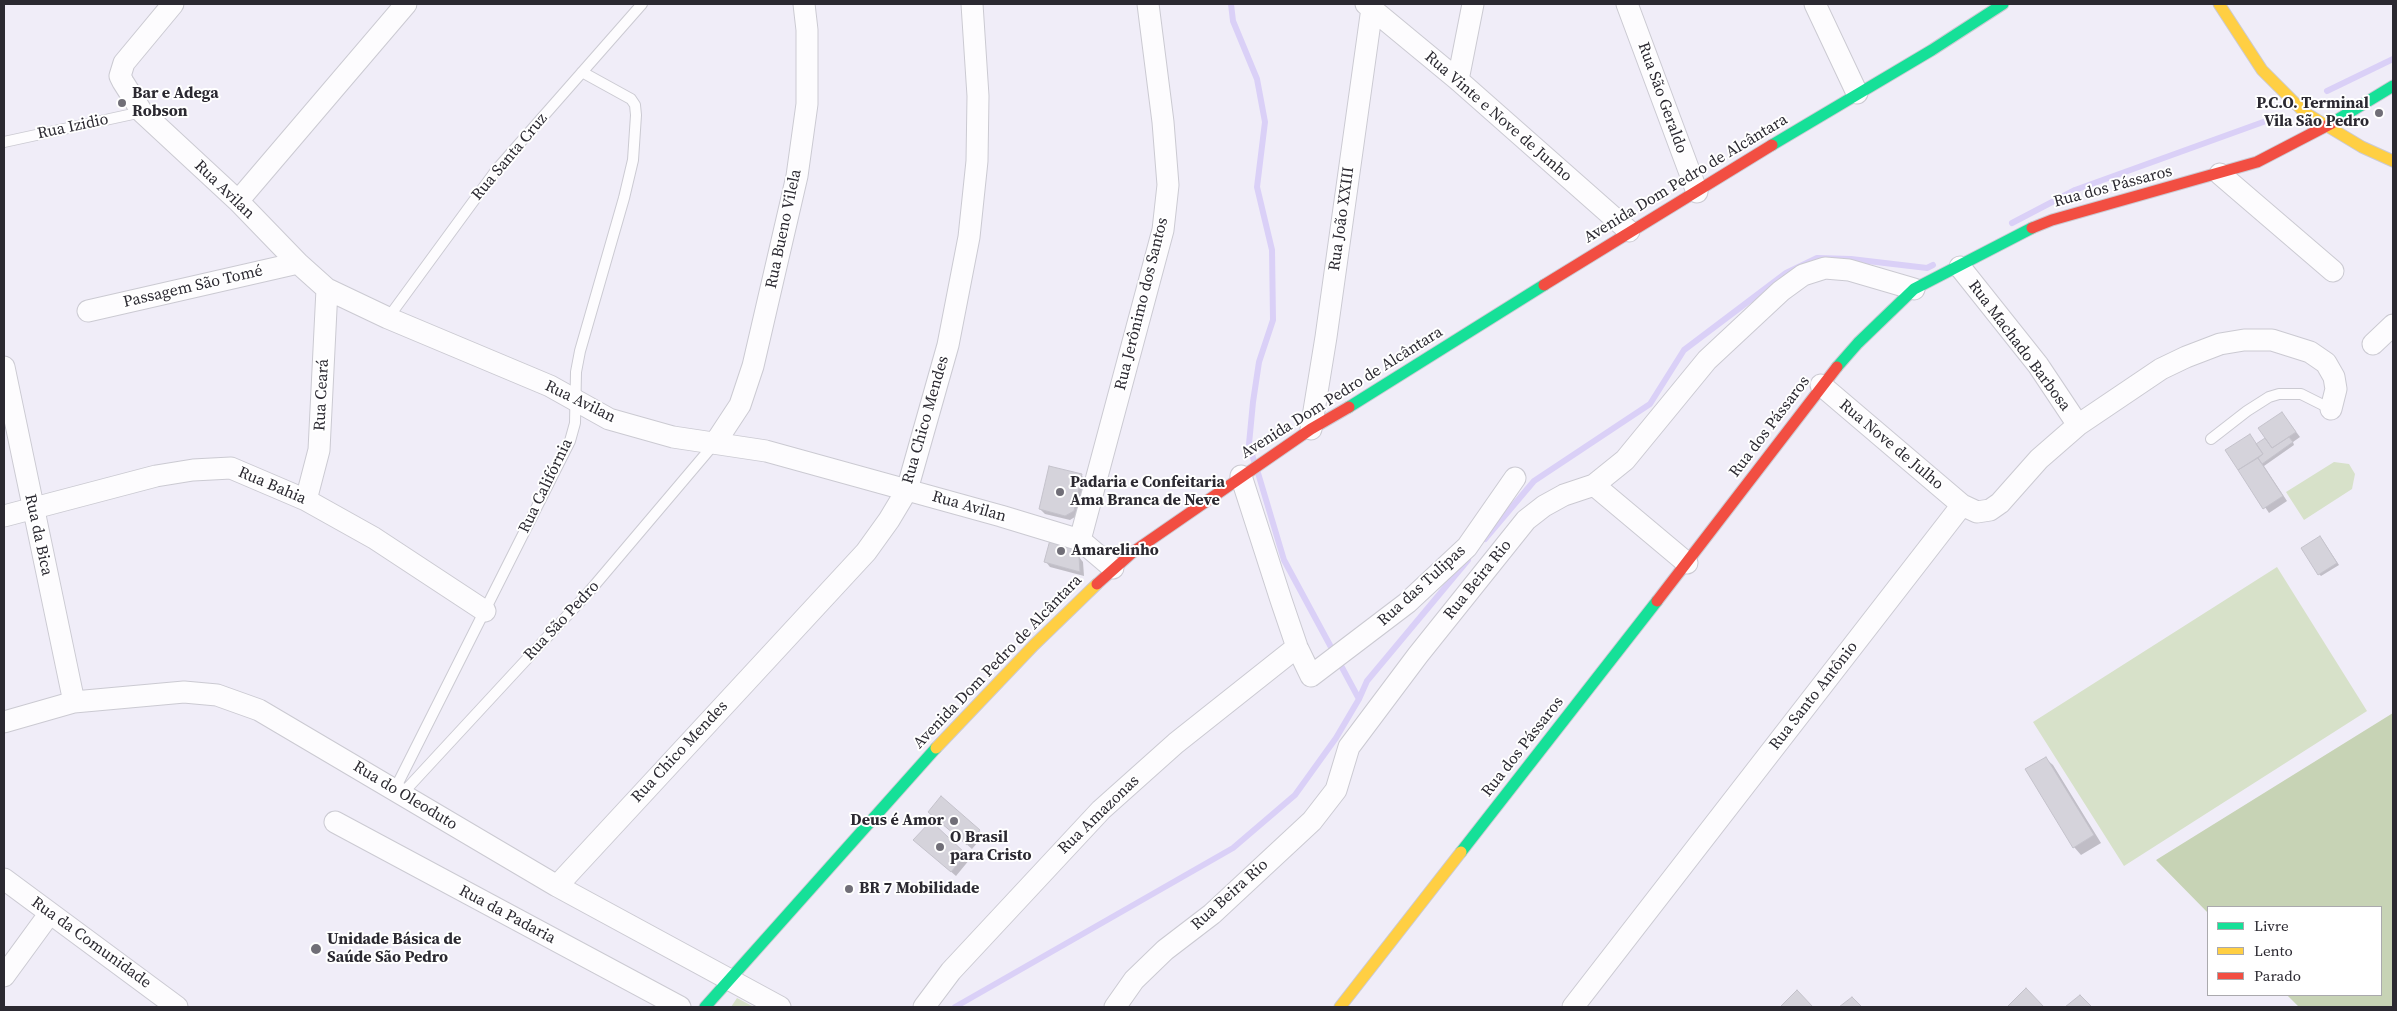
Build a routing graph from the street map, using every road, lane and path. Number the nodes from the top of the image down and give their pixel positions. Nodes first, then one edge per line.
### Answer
1 (173, 4) edge
2 (406, 4) edge
3 (642, 4) edge
4 (804, 4) edge
5 (972, 4) edge
6 (1148, 4) edge
7 (1473, 4) edge
8 (1627, 4) edge
9 (1815, 4) edge
10 (2003, 4) edge
11 (2219, 4) edge
12 (1369, 6) edge
13 (1977, 11) edge
14 (582, 72) junction
15 (1458, 80) junction
16 (2393, 86) edge
17 (1857, 93) junction
18 (142, 112) junction
19 (2326, 127) junction
20 (4, 142) edge
21 (2393, 161) edge
22 (2220, 174) junction
23 (1697, 192) junction
24 (238, 201) junction
25 (1629, 231) junction
26 (298, 263) junction
27 (1960, 267) junction
28 (2333, 271) dead end
29 (327, 289) junction
30 (1914, 289) junction
31 (88, 311) dead end
32 (388, 318) junction
33 (2393, 325) edge
34 (2373, 344) dead end
35 (4, 367) edge
36 (1821, 386) junction
37 (575, 400) junction
38 (2331, 410) joint
39 (2078, 425) junction
40 (1311, 429) junction
41 (2211, 439) dead end
42 (715, 443) junction
43 (1247, 472) junction
44 (1515, 478) dead end
45 (1594, 485) junction
46 (907, 490) junction
47 (306, 500) junction
48 (1962, 505) junction
49 (32, 509) junction
50 (4, 516) edge
51 (1080, 540) junction
52 (1687, 563) junction
53 (1113, 568) junction
54 (485, 611) junction
55 (1298, 647) junction
56 (74, 702) junction
57 (4, 722) edge
58 (398, 792) junction
59 (335, 822) dead end
60 (4, 879) edge
61 (556, 886) junction
62 (50, 913) junction
63 (4, 976) edge
64 (730, 981) junction
65 (177, 1007) edge
66 (680, 1007) edge
67 (705, 1007) edge
68 (780, 1007) edge
69 (924, 1007) edge
70 (1115, 1007) edge
71 (1340, 1007) edge
72 (1573, 1007) edge

1 - 18 street, Rua Avilan
2 - 24 street
3 - 14 lane, Rua Santa Cruz
4 - 42 street, Rua Bueno Vilela
5 - 46 street, Rua Chico Mendes
6 - 51 street, Rua Jerônimo dos Santos
7 - 15 street
8 - 23 street, Rua São Geraldo
9 - 17 street
10 - 13 street, Avenida Dom Pedro de Alcântara
11 - 19 street
12 - 15 street, Rua Vinte e Nove de Junho
12 - 40 street, Rua João XXIII
13 - 17 street, Avenida Dom Pedro de Alcântara
14 - 32 lane, Rua Santa Cruz
14 - 37 lane, Rua Califórnia
15 - 25 street, Rua Vinte e Nove de Junho
16 - 19 street, Rua dos Pássaros
17 - 23 street, Avenida Dom Pedro de Alcântara
18 - 20 lane, Rua Izidio
18 - 24 street, Rua Avilan
19 - 21 street
19 - 22 street, Rua dos Pássaros
22 - 27 street, Rua dos Pássaros
22 - 28 street
23 - 25 street, Avenida Dom Pedro de Alcântara
24 - 26 street, Rua Avilan
25 - 40 street, Avenida Dom Pedro de Alcântara
26 - 29 street, Rua Avilan
26 - 31 street, Passagem São Tomé
27 - 30 street, Rua dos Pássaros
27 - 39 street, Rua Machado Barbosa
29 - 32 street, Rua Avilan
29 - 47 street, Rua Ceará
30 - 36 street, Rua dos Pássaros
30 - 45 street, Rua Beira Rio
32 - 37 street, Rua Avilan
33 - 34 street
35 - 49 street, Rua da Bica
36 - 48 street, Rua Nove de Julho
36 - 52 street, Rua dos Pássaros
37 - 42 street, Rua Avilan
37 - 54 lane, Rua Califórnia
38 - 39 street
38 - 41 lane
39 - 48 street
40 - 43 street, Avenida Dom Pedro de Alcântara
42 - 46 street, Rua Avilan
42 - 58 lane, Rua São Pedro
43 - 53 street, Avenida Dom Pedro de Alcântara
43 - 55 street
44 - 55 street, Rua das Tulipas
45 - 52 street
45 - 70 street, Rua Beira Rio
46 - 51 street, Rua Avilan
46 - 61 street, Rua Chico Mendes
47 - 49 street, Rua Bahia
47 - 54 street, Rua Bahia
48 - 72 street, Rua Santo Antônio
49 - 50 street, Rua Bahia
49 - 56 street, Rua da Bica
51 - 53 street, Rua Avilan
52 - 71 street, Rua dos Pássaros
53 - 64 street, Avenida Dom Pedro de Alcântara
54 - 58 lane, Rua Califórnia
55 - 69 street, Rua Amazonas
56 - 57 street, Rua do Oleoduto
56 - 58 street, Rua do Oleoduto
58 - 61 street, Rua do Oleoduto
59 - 66 street, Rua da Padaria
60 - 62 street, Rua da Comunidade
61 - 64 street, Rua do Oleoduto
62 - 63 street
62 - 65 street, Rua da Comunidade
64 - 67 street, Avenida Dom Pedro de Alcântara
64 - 68 street, Rua do Oleoduto

